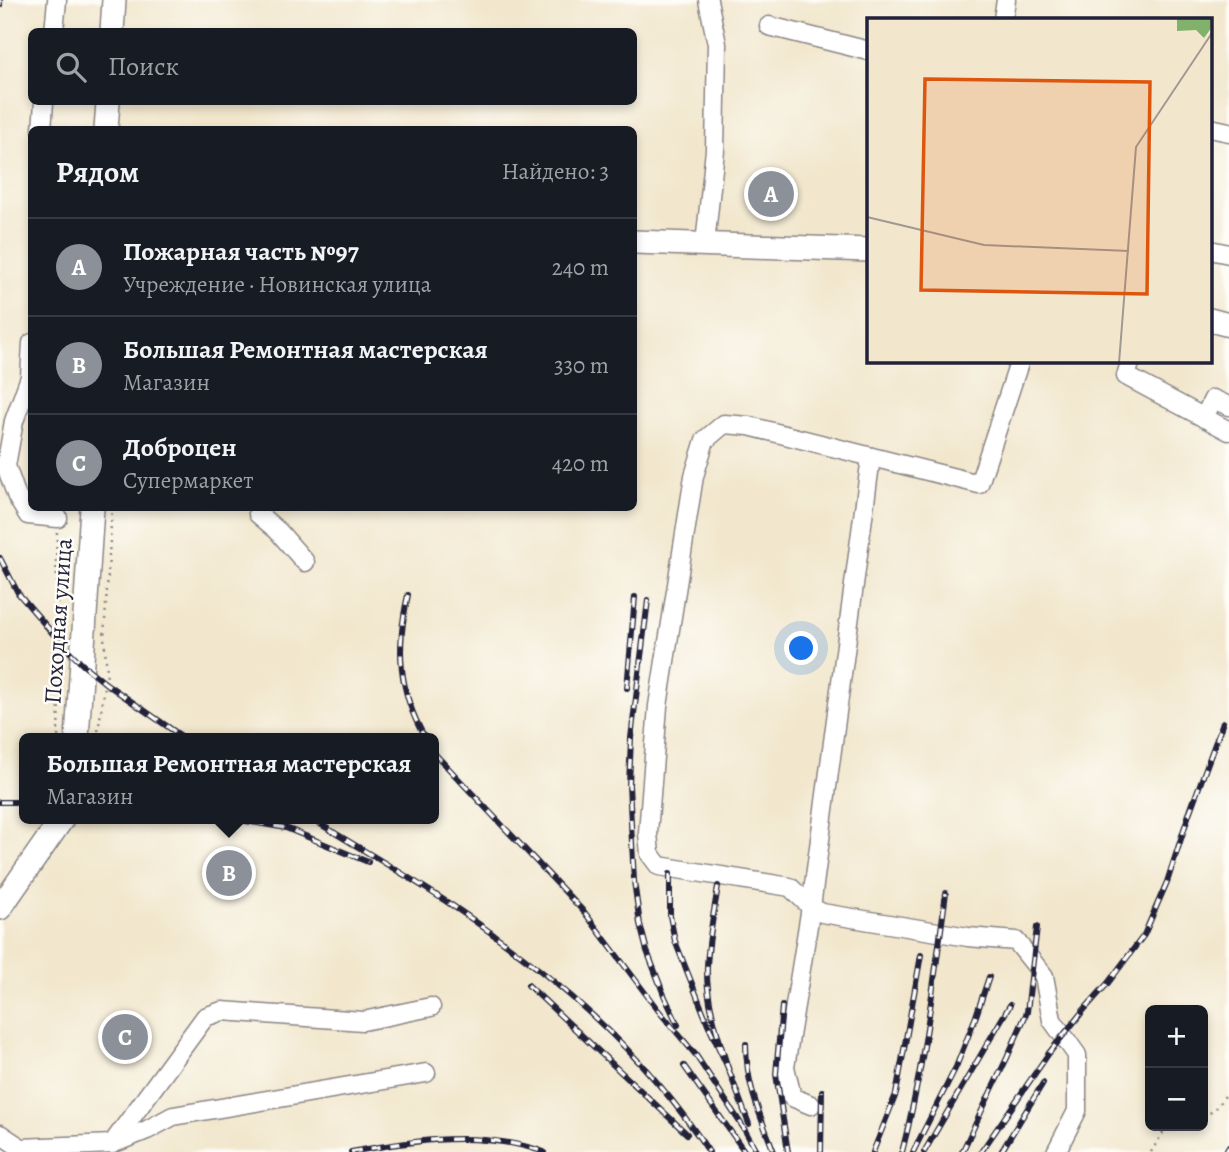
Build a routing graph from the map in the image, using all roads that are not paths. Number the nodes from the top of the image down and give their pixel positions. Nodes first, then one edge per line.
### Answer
1 (57, 0) edge
2 (114, 0) edge
3 (708, 0) edge
4 (1006, 0) edge
5 (1003, 18) edge
6 (769, 26) dead end
7 (54, 28) edge
8 (112, 28) edge
9 (867, 50) edge
10 (44, 105) edge
11 (108, 105) edge
12 (42, 126) edge
13 (106, 126) edge
14 (637, 242) edge
15 (705, 244) junction
16 (867, 250) edge
17 (1212, 321) edge
18 (1229, 325) edge
19 (1019, 362) edge
20 (1130, 362) edge
21 (28, 382) edge
22 (1229, 406) edge
23 (1204, 418) junction
24 (1229, 431) edge
25 (871, 457) junction
26 (92, 511) edge
27 (258, 511) edge
28 (58, 518) road end
29 (305, 562) dead end
30 (77, 733) edge
31 (59, 824) edge
32 (811, 907) junction
33 (0, 908) edge
34 (431, 1007) dead end
35 (426, 1073) dead end
36 (811, 1105) dead end
37 (0, 1134) edge
38 (112, 1144) junction
39 (1056, 1152) edge

1 - 7 street
2 - 8 main road
3 - 15 street
4 - 5 street
6 - 9 street
10 - 12 street
11 - 13 main road
14 - 15 main road
15 - 16 main road
17 - 18 main road
19 - 25 street
20 - 23 street
21 - 28 street
22 - 23 street
23 - 24 street
25 - 32 street
25 - 32 street
26 - 30 main road, Походная улица
27 - 29 street
31 - 33 main road
32 - 36 street
32 - 39 street
34 - 38 street
35 - 38 street
37 - 38 street

